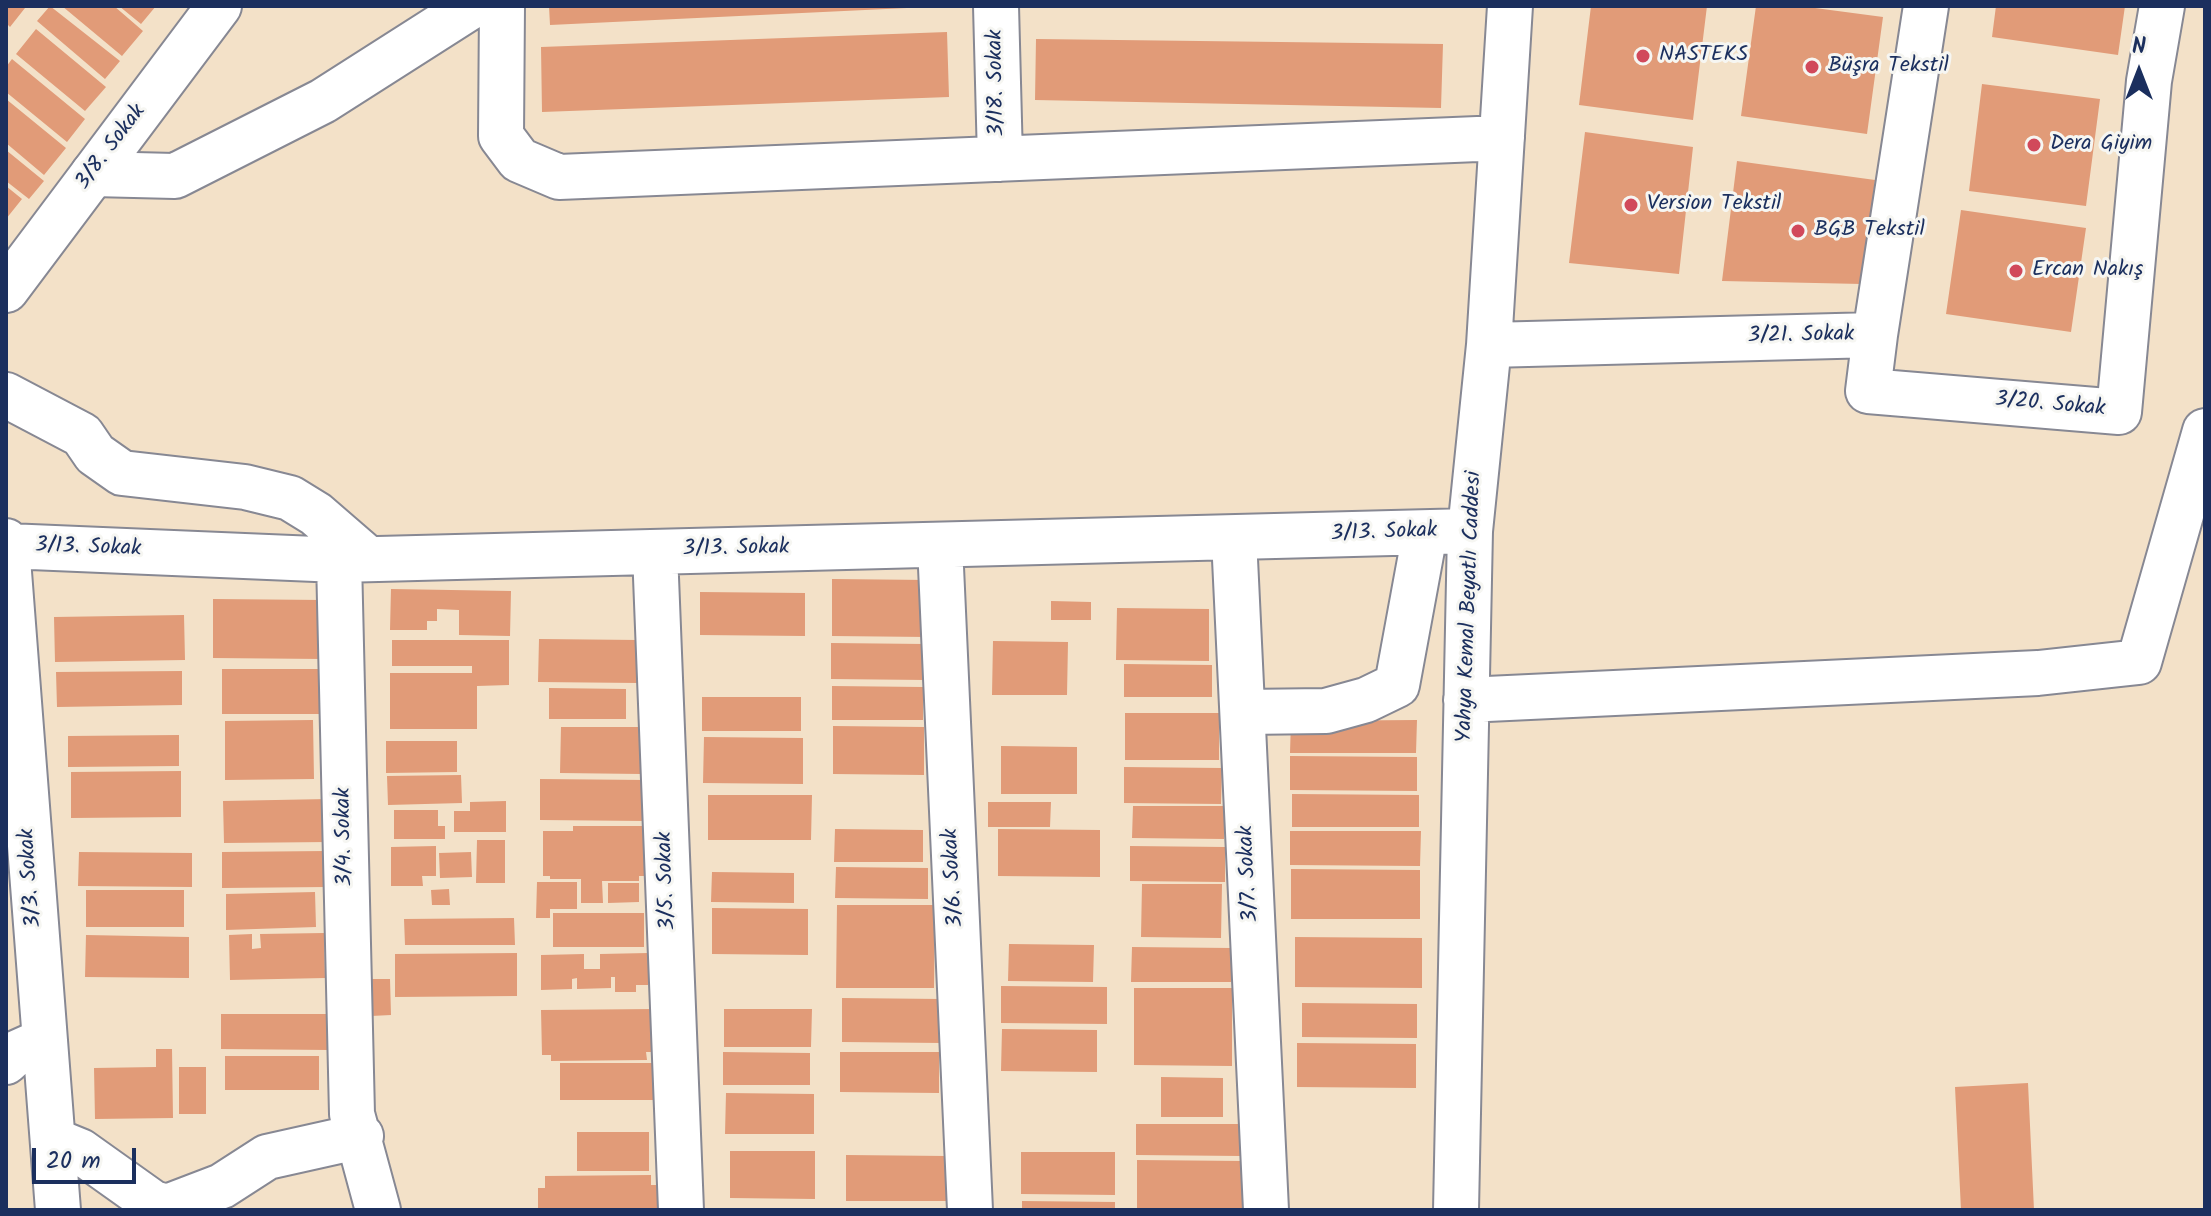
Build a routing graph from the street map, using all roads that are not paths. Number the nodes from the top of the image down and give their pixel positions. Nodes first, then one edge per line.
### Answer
1 (219, 6) edge
2 (472, 6) edge
3 (502, 6) edge
4 (996, 6) edge
5 (1510, 6) edge
6 (1926, 6) edge
7 (2162, 6) edge
8 (1502, 138) junction
9 (1000, 159) junction
10 (93, 174) junction
11 (6, 290) edge
12 (1875, 335) junction
13 (1489, 345) junction
14 (6, 395) edge
15 (2205, 431) edge
16 (1470, 531) junction
17 (1425, 533) junction
18 (1234, 538) junction
19 (6, 543) edge
20 (940, 545) junction
21 (655, 552) junction
22 (354, 560) junction
23 (1466, 700) junction
24 (1243, 712) junction
25 (23, 972) edge
26 (45, 1040) junction
27 (6, 1062) edge
28 (356, 1125) junction
29 (53, 1140) junction
30 (169, 1209) edge
31 (58, 1210) edge
32 (378, 1210) edge
33 (681, 1210) edge
34 (970, 1210) edge
35 (1266, 1210) edge
36 (1456, 1210) edge

1 - 10 street, 3/8. Sokak
2 - 10 street
3 - 9 street
4 - 9 street, 3/18. Sokak
5 - 8 street, Yahya Kemal Beyatlı Caddesi
6 - 12 street, 3/21. Sokak
7 - 12 street, 3/20. Sokak
8 - 9 street
8 - 13 street, Yahya Kemal Beyatlı Caddesi
10 - 11 street, 3/8. Sokak
12 - 13 street, 3/21. Sokak
13 - 16 street, Yahya Kemal Beyatlı Caddesi
14 - 22 street
15 - 23 street
16 - 17 street, 3/13. Sokak
16 - 23 street, Yahya Kemal Beyatlı Caddesi
17 - 18 street, 3/13. Sokak
17 - 24 street
18 - 20 street, 3/13. Sokak
18 - 24 street, 3/7. Sokak
19 - 22 street, 3/13. Sokak
19 - 25 street, 3/3. Sokak
20 - 21 street, 3/13. Sokak
20 - 34 street, 3/6. Sokak
21 - 22 street, 3/13. Sokak
21 - 33 street, 3/5. Sokak
22 - 28 street, 3/4. Sokak
23 - 36 street, Yahya Kemal Beyatlı Caddesi
24 - 35 street, 3/7. Sokak
25 - 26 street, 3/3. Sokak
26 - 27 street
26 - 29 street, 3/3. Sokak
28 - 30 street
28 - 32 street, 3/4. Sokak
29 - 30 street
29 - 31 street, 3/3. Sokak

